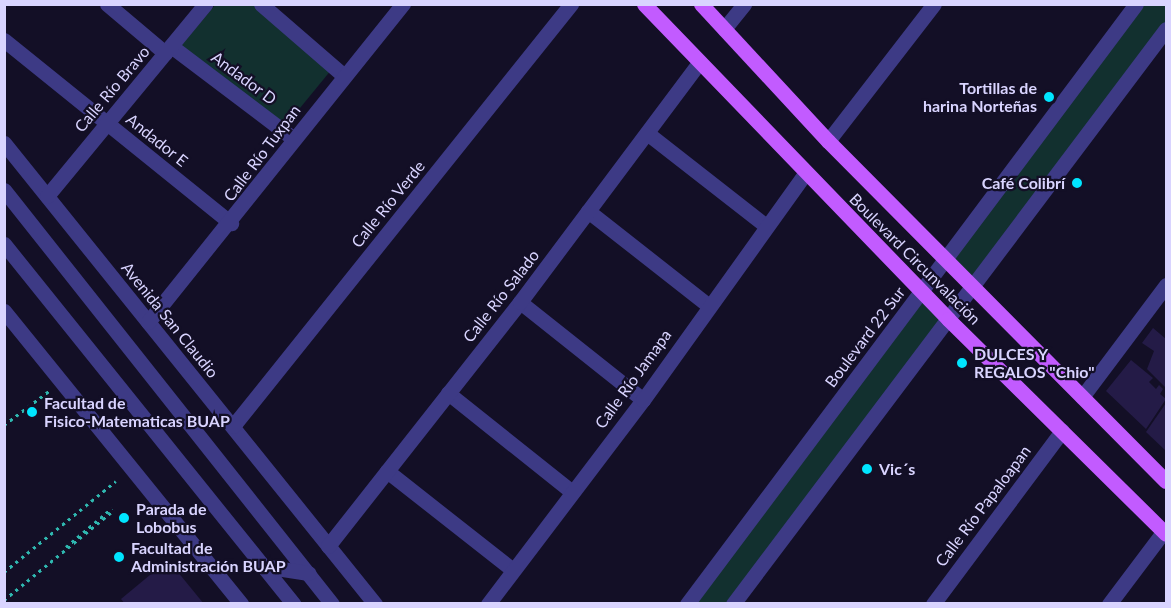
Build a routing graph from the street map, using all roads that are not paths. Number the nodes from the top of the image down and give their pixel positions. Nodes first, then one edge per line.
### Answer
1 (107, 4) edge
2 (205, 4) edge
3 (261, 4) edge
4 (571, 4) edge
5 (644, 4) edge
6 (701, 4) edge
7 (744, 4) edge
8 (934, 4) edge
9 (1136, 4) edge
10 (401, 5) edge
11 (724, 29) junction
12 (1167, 29) edge
13 (4, 40) edge
14 (168, 50) junction
15 (698, 64) junction
16 (344, 76) junction
17 (107, 123) junction
18 (647, 133) junction
19 (294, 140) junction
20 (828, 141) junction
21 (4, 142) edge
22 (806, 174) junction
23 (4, 190) edge
24 (47, 196) junction
25 (588, 211) junction
26 (231, 223) junction
27 (766, 226) junction
28 (4, 244) edge
29 (946, 260) junction
30 (1167, 285) edge
31 (971, 286) junction
32 (922, 291) junction
33 (520, 302) junction
34 (708, 305) junction
35 (4, 311) edge
36 (948, 319) junction
37 (148, 321) junction
38 (448, 393) junction
39 (1082, 397) junction
40 (643, 400) junction
41 (233, 426) junction
42 (1062, 431) junction
43 (387, 471) junction
44 (1167, 481) edge
45 (572, 492) junction
46 (1165, 532) edge
47 (328, 546) junction
48 (263, 566) junction
49 (513, 570) junction
50 (308, 573) junction
51 (241, 603) edge
52 (293, 603) edge
53 (332, 603) edge
54 (375, 603) edge
55 (488, 603) edge
56 (687, 603) edge
57 (733, 603) edge
58 (933, 603) edge
59 (1109, 603) edge

1 - 14 street, Andador D
2 - 14 street, Calle Río Bravo
3 - 16 street
4 - 41 street, Calle Río Verde
5 - 15 main road, Boulevard Circunvalación
6 - 11 main road, Boulevard Circunvalación
7 - 11 street
8 - 20 street
9 - 29 street, Boulevard 22 Sur
10 - 16 street, Calle Río Tuxpan
11 - 20 main road, Boulevard Circunvalación
12 - 31 street
13 - 17 street, Andador E
14 - 17 street, Calle Río Bravo
14 - 19 street, Andador D
15 - 18 street, Calle Río Salado
15 - 22 main road, Boulevard Circunvalación
16 - 19 street, Calle Río Tuxpan
17 - 24 street, Calle Río Bravo
17 - 26 street, Andador E
18 - 25 street, Calle Río Salado
18 - 27 street
19 - 26 street, Calle Río Tuxpan
20 - 29 main road, Boulevard Circunvalación
21 - 24 street, Avenida San Claudio
22 - 27 street, Calle Río Jamapa
22 - 32 main road, Boulevard Circunvalación
23 - 50 street
24 - 37 street, Avenida San Claudio
25 - 33 street, Calle Río Salado
25 - 34 street
26 - 37 street, Calle Río Tuxpan
27 - 34 street, Calle Río Jamapa
28 - 48 street
29 - 31 main road, Boulevard Circunvalación
29 - 32 street, Boulevard 22 Sur
30 - 39 street
31 - 36 street
31 - 39 main road, Boulevard Circunvalación
32 - 36 main road, Boulevard Circunvalación
32 - 56 street, Boulevard 22 Sur
33 - 38 street, Calle Río Salado
33 - 40 street
34 - 40 street, Calle Río Jamapa
35 - 51 street
36 - 42 main road, Boulevard Circunvalación
36 - 57 street
37 - 41 street, Avenida San Claudio
38 - 43 street, Calle Río Salado
38 - 45 street
39 - 44 main road, Boulevard Circunvalación
40 - 45 street, Calle Río Jamapa
41 - 47 street, Avenida San Claudio
42 - 46 main road, Boulevard Circunvalación
42 - 58 street, Calle Río Papaloapan
43 - 47 street, Calle Río Salado
43 - 49 street
45 - 49 street, Calle Río Jamapa
46 - 59 street
47 - 54 street, Avenida San Claudio
48 - 50 street
48 - 52 street
49 - 55 street, Calle Río Jamapa
50 - 53 street

